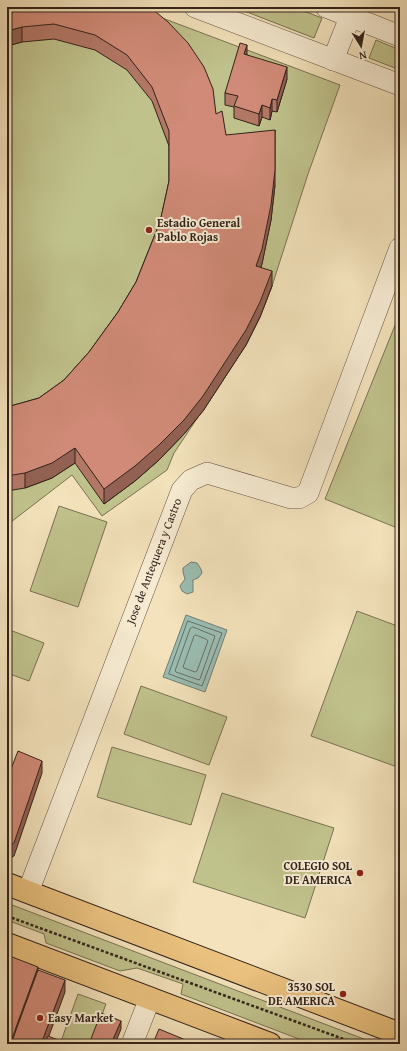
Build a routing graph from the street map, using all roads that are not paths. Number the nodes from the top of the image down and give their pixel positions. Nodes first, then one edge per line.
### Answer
1 (195, 7) edge
2 (326, 7) edge
3 (352, 12) edge
4 (400, 36) edge
5 (333, 60) junction
6 (400, 85) edge
7 (400, 248) edge
8 (7, 884) edge
9 (28, 892) junction
10 (7, 944) edge
11 (150, 998) junction
12 (400, 1034) edge
13 (132, 1044) edge
14 (270, 1044) edge

1 - 5 street
2 - 3 street
3 - 4 street
3 - 5 street
5 - 6 street
7 - 9 street, Jose de Antequera y Castro
8 - 9 main road
9 - 12 main road
10 - 11 main road
11 - 13 street
11 - 14 main road

